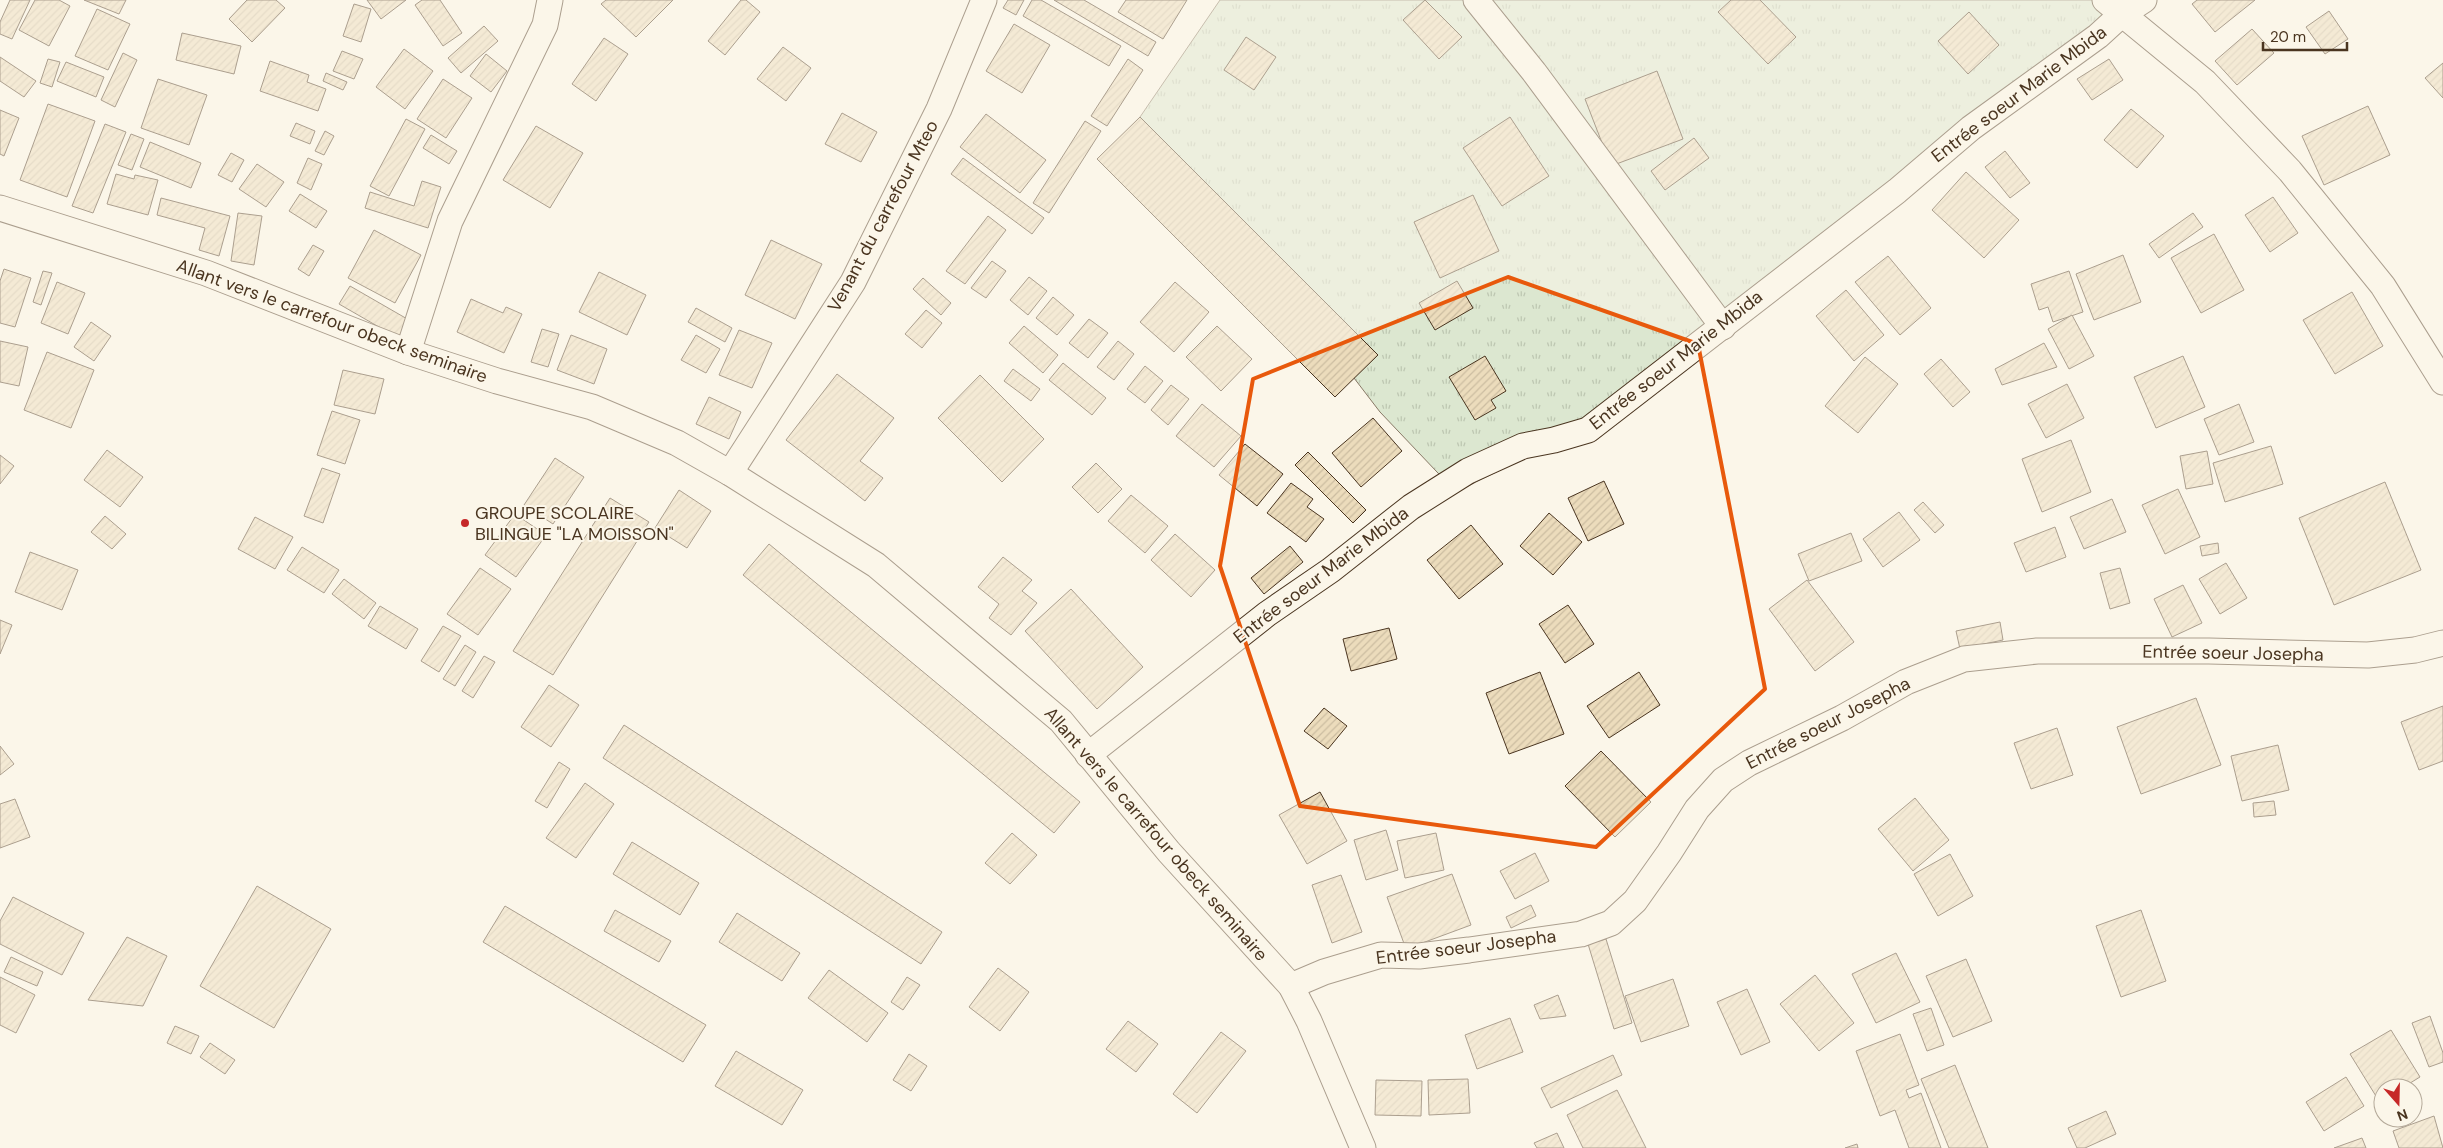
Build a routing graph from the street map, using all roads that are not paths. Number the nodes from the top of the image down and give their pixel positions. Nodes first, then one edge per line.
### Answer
1 (550, 0) edge
2 (984, 0) edge
3 (1476, 0) edge
4 (2144, 0) edge
5 (2113, 7) edge
6 (0, 208) edge
7 (1723, 327) junction
8 (408, 352) junction
9 (2443, 382) edge
10 (730, 473) junction
11 (2443, 643) edge
12 (1088, 755) junction
13 (1291, 986) junction
14 (1363, 1148) edge

1 - 8 street
2 - 10 street, Venant du carrefour Mteo
3 - 7 street
4 - 5 street, Entrée soeur Marie Mbida
5 - 7 street, Entrée soeur Marie Mbida
5 - 9 street
6 - 8 street, Allant vers le carrefour obeck seminaire
7 - 12 street, Entrée soeur Marie Mbida
8 - 10 street, Allant vers le carrefour obeck seminaire
10 - 12 street, Allant vers le carrefour obeck seminaire
11 - 13 street, Entrée soeur Josepha
12 - 13 street, Allant vers le carrefour obeck seminaire
13 - 14 street, Allant vers le carrefour obeck seminaire

